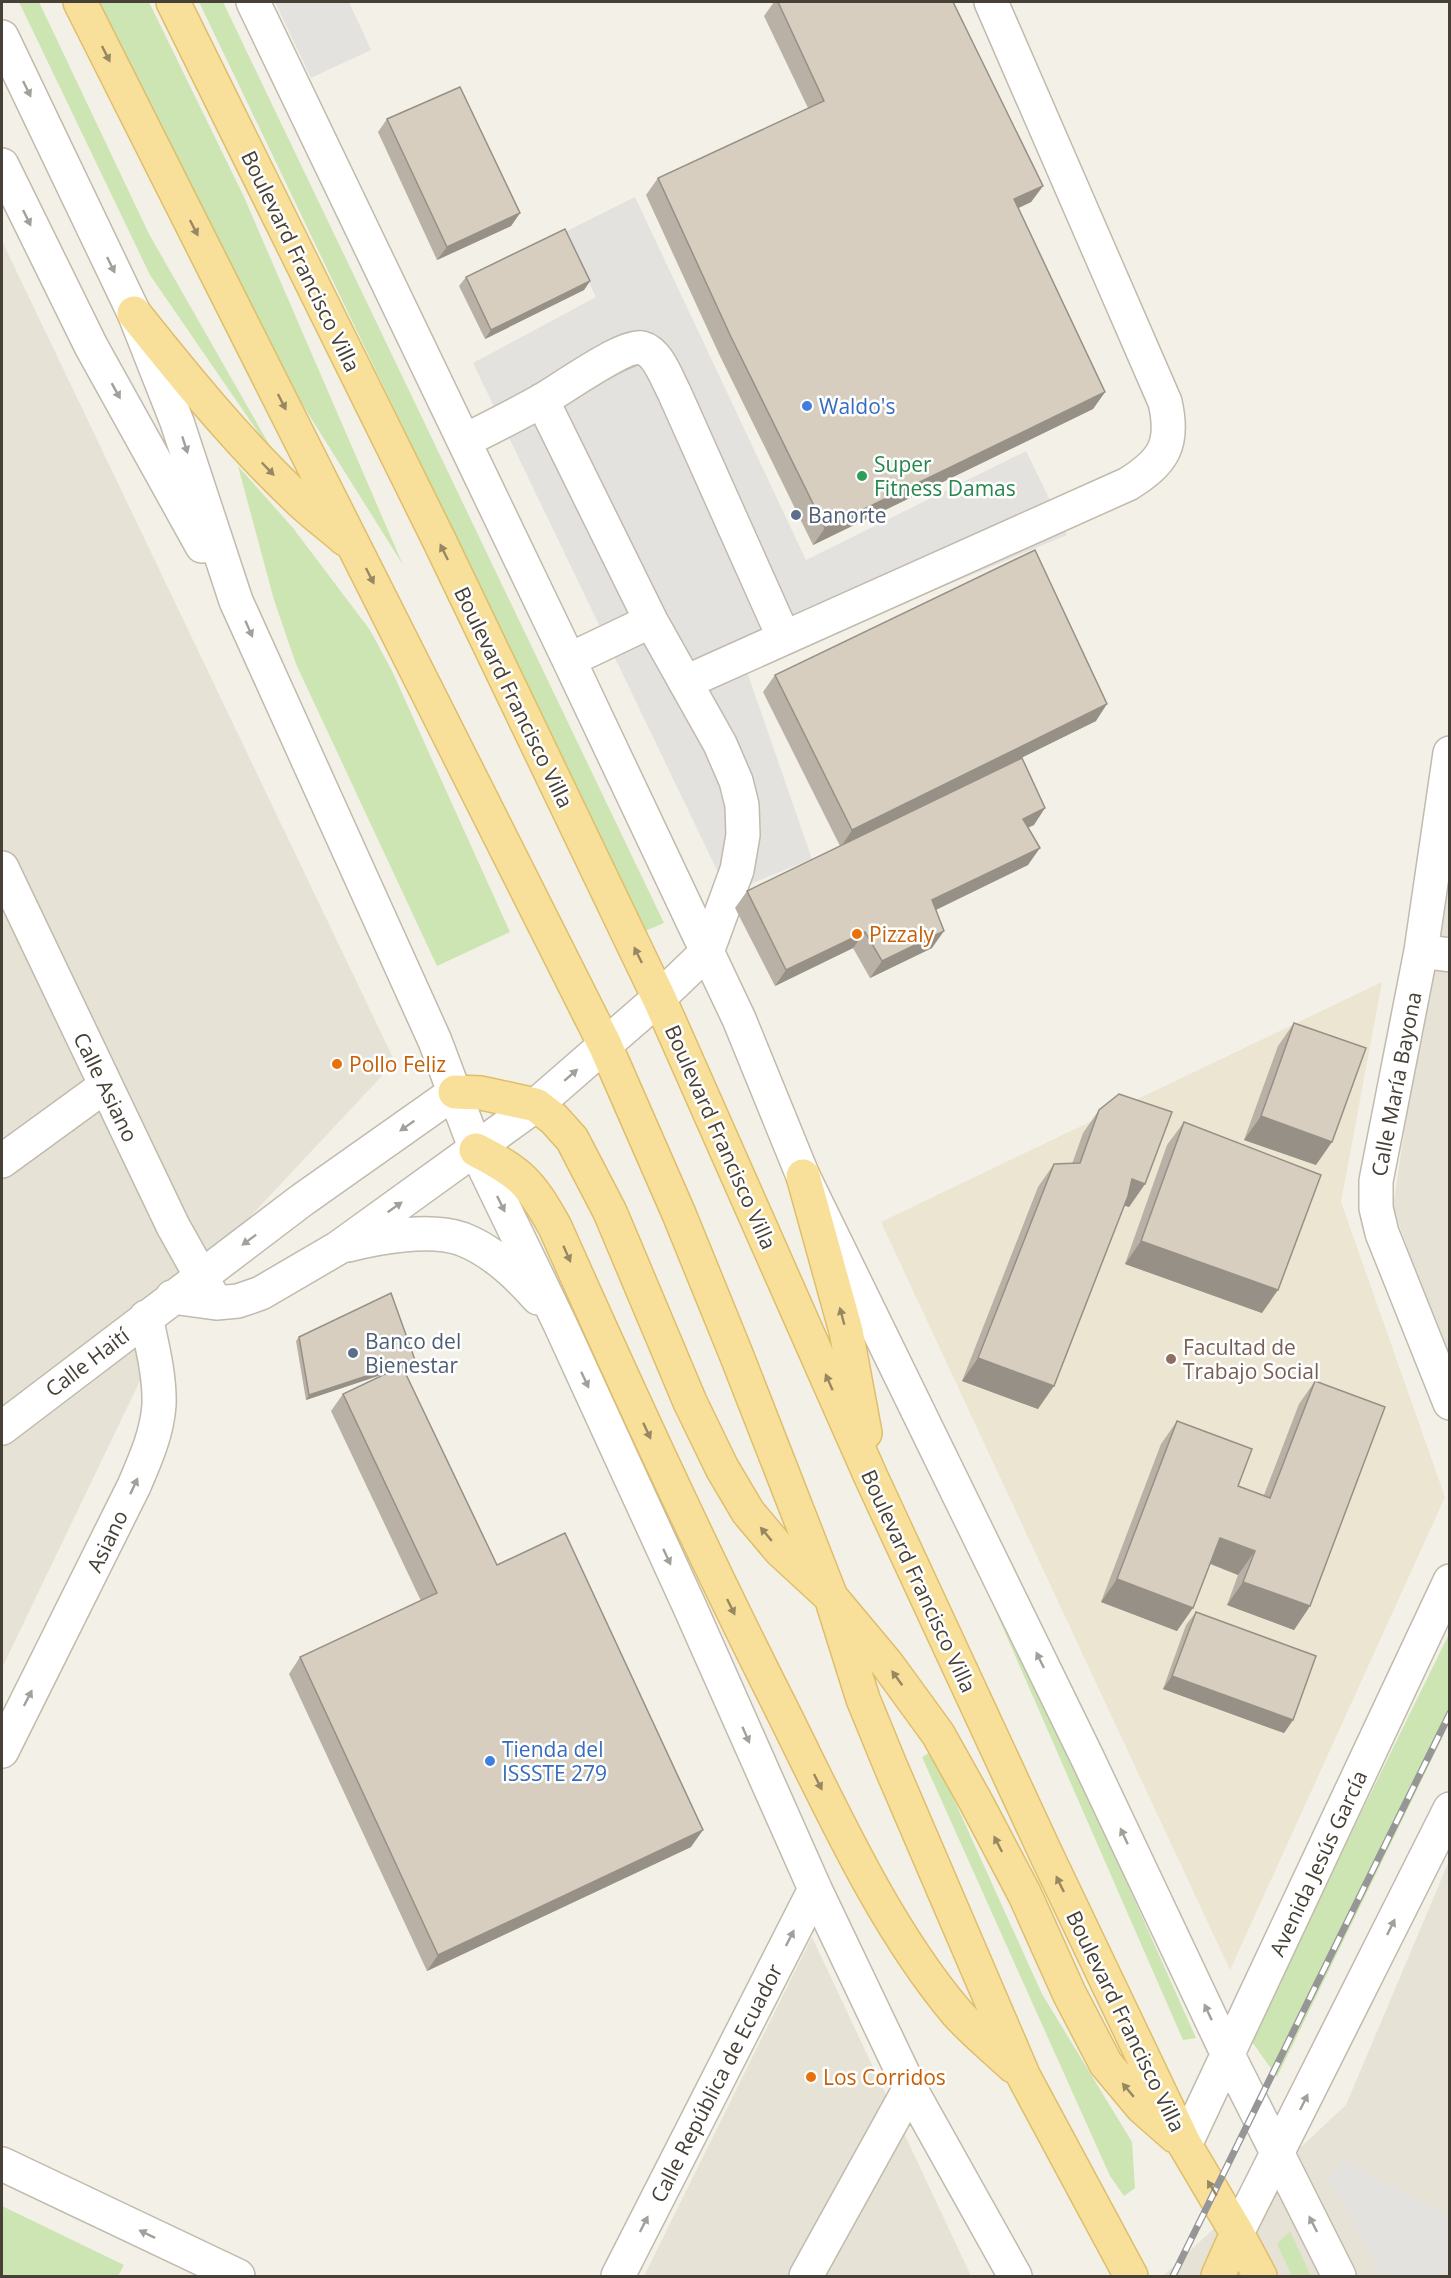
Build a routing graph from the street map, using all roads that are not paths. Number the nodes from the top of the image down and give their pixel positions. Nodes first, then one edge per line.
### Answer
1 (80, 2) edge
2 (173, 2) edge
3 (253, 2) edge
4 (991, 2) edge
5 (2, 37) edge
6 (2, 165) edge
7 (134, 313) junction
8 (542, 400) junction
9 (464, 441) junction
10 (355, 548) junction
11 (236, 601) junction
12 (651, 621) junction
13 (784, 638) junction
14 (569, 660) junction
15 (686, 682) junction
16 (1449, 753) edge
17 (2, 868) edge
18 (707, 952) junction
19 (1435, 953) edge
20 (659, 998) junction
21 (605, 1045) junction
22 (105, 1086) junction
23 (455, 1092) junction
24 (536, 1105) junction
25 (476, 1150) junction
26 (2, 1161) edge
27 (803, 1176) junction
28 (338, 1248) junction
29 (209, 1290) junction
30 (146, 1317) junction
31 (560, 1324) junction
32 (1449, 1403) edge
33 (2, 1428) edge
34 (871, 1477) junction
35 (1449, 1581) edge
36 (831, 1597) junction
37 (2, 1751) edge
38 (1449, 1809) edge
39 (815, 1889) junction
40 (1228, 2055) junction
41 (1024, 2077) junction
42 (910, 2088) junction
43 (1185, 2145) junction
44 (1278, 2154) junction
45 (2, 2164) edge
46 (1237, 2233) junction
47 (185, 2266) edge
48 (238, 2277) edge
49 (618, 2277) edge
50 (806, 2277) edge
51 (1015, 2277) edge
52 (1131, 2277) edge
53 (1218, 2277) edge
54 (1260, 2277) edge
55 (1340, 2277) edge

1 -> 10 main road
20 -> 2 main road, Boulevard Francisco Villa
3 - 9 street
4 - 13 street
5 -> 7 street
6 -> 11 street
7 -> 10 main road
7 -> 11 street
8 - 9 street
8 - 12 street
8 - 13 street
9 - 14 street
10 -> 21 main road
11 -> 23 street
12 - 14 street
12 - 15 street
13 - 15 street
14 - 18 street
15 - 18 street
16 - 19 street, Calle María Bayona
17 - 22 street, Calle Asiano
18 - 20 street
18 - 27 street
19 - 32 street, Calle María Bayona
20 - 21 street
34 -> 20 main road, Boulevard Francisco Villa
24 -> 21 street
21 - 36 main road
22 - 26 street
22 - 29 street, Calle Asiano
23 - 24 main road
23 - 25 street
23 -> 29 street
24 - 25 street
36 -> 24 main road
28 -> 25 street
25 -> 31 street
25 -> 41 main road
34 -> 27 main road
40 -> 27 street
28 - 29 street
28 - 31 street
29 - 30 street, Calle Haití
30 - 33 street, Calle Haití
37 -> 30 street, Asiano
31 -> 39 street
43 -> 34 main road, Boulevard Francisco Villa
35 - 40 street, Avenida Jesús García
36 - 41 main road
43 -> 36 main road
44 -> 38 street
39 - 42 street
49 -> 39 street, Calle República de Ecuador
40 - 43 street, Avenida Jesús García
40 - 44 street
41 - 52 main road
42 - 50 street
42 - 51 street
46 -> 43 main road, Boulevard Francisco Villa
44 - 46 street
55 -> 44 street
47 -> 45 street
46 - 53 main road
46 - 54 main road, Boulevard Francisco Villa
47 - 48 street

